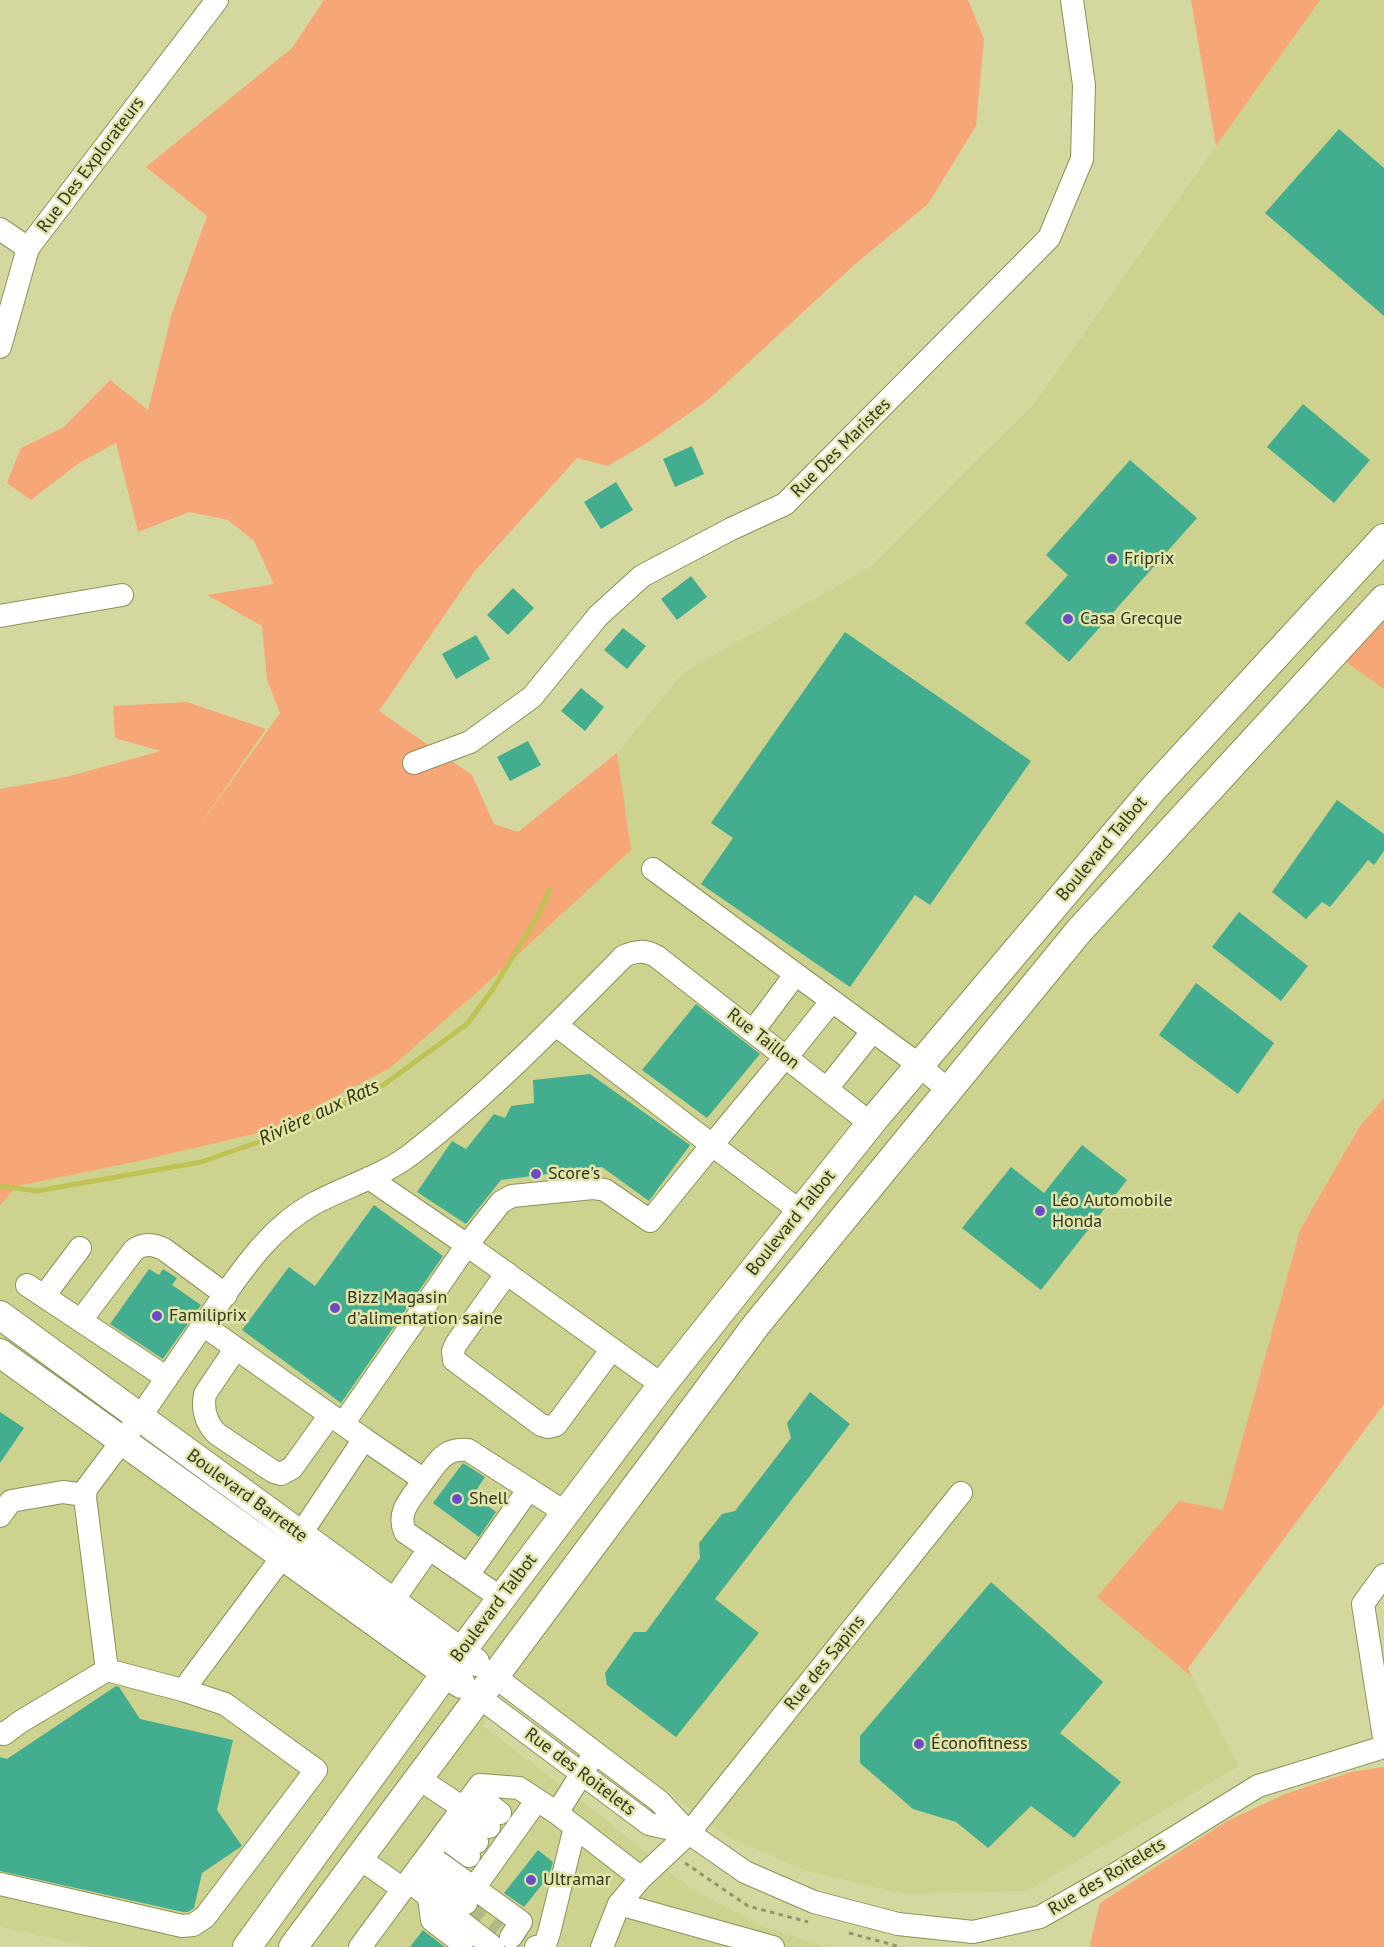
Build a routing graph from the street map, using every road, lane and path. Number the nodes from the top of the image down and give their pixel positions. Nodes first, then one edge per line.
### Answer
1 (217, 0) edge
2 (1072, 0) edge
3 (0, 228) edge
4 (28, 248) junction
5 (0, 347) edge
6 (1384, 538) edge
7 (122, 595) dead end
8 (1384, 599) edge
9 (0, 616) edge
10 (414, 763) dead end
11 (652, 869) dead end
12 (795, 975) junction
13 (831, 1002) junction
14 (759, 1023) dead end
15 (556, 1025) junction
16 (872, 1032) junction
17 (789, 1053) junction
18 (919, 1065) junction
19 (832, 1081) dead end
20 (948, 1090) junction
21 (870, 1123) junction
22 (712, 1145) junction
23 (369, 1178) junction
24 (800, 1211) junction
25 (467, 1245) junction
26 (80, 1248) dead end
27 (507, 1274) junction
28 (226, 1295) junction
29 (0, 1315) edge
30 (81, 1320) junction
31 (203, 1325) junction
32 (236, 1348) junction
33 (612, 1349) junction
34 (0, 1353) edge
35 (167, 1377) junction
36 (662, 1385) junction
37 (140, 1417) junction
38 (337, 1420) junction
39 (364, 1439) junction
40 (123, 1441) junction
41 (424, 1480) junction
42 (529, 1489) junction
43 (961, 1493) dead end
44 (84, 1495) junction
45 (566, 1513) junction
46 (0, 1516) edge
47 (292, 1545) junction
48 (429, 1549) junction
49 (468, 1575) junction
50 (1384, 1575) edge
51 (501, 1598) junction
52 (392, 1602) junction
53 (453, 1662) junction
54 (107, 1670) junction
55 (486, 1686) junction
56 (186, 1691) junction
57 (0, 1733) edge
58 (1384, 1738) edge
59 (1384, 1747) edge
60 (596, 1753) junction
61 (581, 1773) junction
62 (418, 1778) junction
63 (537, 1800) junction
64 (557, 1813) junction
65 (457, 1815) junction
66 (575, 1827) junction
67 (689, 1833) junction
68 (491, 1850) junction
69 (359, 1858) junction
70 (415, 1873) junction
71 (641, 1878) junction
72 (0, 1884) edge
73 (429, 1898) junction
74 (619, 1904) junction
75 (501, 1938) edge
76 (957, 1939) edge
77 (364, 1946) edge
78 (247, 1947) edge
79 (293, 1947) edge
80 (468, 1947) edge
81 (534, 1947) edge
82 (604, 1947) edge
83 (773, 1947) edge

1 - 4 street, Rue Des Explorateurs
2 - 10 street, Rue Des Maristes
3 - 4 street
4 - 5 street, Rue Des Explorateurs
6 - 18 main road, Boulevard Talbot
7 - 9 street
8 - 20 main road, Boulevard Talbot
11 - 12 street
12 - 13 street
12 - 14 street
13 - 16 street
13 - 17 street
15 - 17 street, Rue Taillon
15 - 22 street
15 - 23 street
16 - 18 street
16 - 19 street
17 - 21 street, Rue Taillon
17 - 22 street
18 - 20 street
18 - 21 main road, Boulevard Talbot
20 - 55 main road, Boulevard Talbot
21 - 24 main road, Boulevard Talbot
22 - 24 street
22 - 25 street
23 - 25 street
23 - 28 street
24 - 36 main road, Boulevard Talbot
25 - 27 street
25 - 38 street
26 - 30 street
27 - 33 street
27 - 33 street
28 - 30 street
28 - 31 street
29 - 37 main road, Boulevard Barrette
30 - 35 street
31 - 32 street
31 - 35 street
32 - 38 street
32 - 38 street
33 - 36 street
34 - 40 main road, Boulevard Barrette
35 - 37 street
36 - 45 main road, Boulevard Talbot
37 - 40 street
37 - 47 main road, Boulevard Barrette
38 - 39 street
39 - 41 street
39 - 47 street
40 - 44 street
40 - 47 main road, Boulevard Barrette
41 - 42 street
41 - 48 street
42 - 45 street
42 - 49 street
43 - 67 street, Rue des Sapins
44 - 46 street
44 - 54 street
45 - 51 main road, Boulevard Talbot
47 - 52 main road, Boulevard Barrette
47 - 53 main road, Boulevard Barrette
47 - 56 street
48 - 49 street
48 - 52 street
49 - 51 street
50 - 58 street
51 - 53 main road, Boulevard Talbot
52 - 53 main road, Boulevard Barrette
53 - 55 main road, Boulevard Barrette
53 - 78 main road, Boulevard Talbot
54 - 56 street
54 - 57 street
55 - 60 street, Rue des Roitelets
55 - 61 street, Rue des Roitelets
55 - 62 main road, Boulevard Talbot
56 - 72 street
59 - 76 street, Rue des Roitelets
60 - 61 street
60 - 67 street, Rue des Roitelets
61 - 64 street
61 - 67 street, Rue des Roitelets
62 - 65 street
62 - 69 main road, Boulevard Talbot
63 - 64 street
63 - 65 street
63 - 68 street
64 - 66 street
65 - 68 street
65 - 68 street
65 - 70 street
66 - 71 street
66 - 81 street
67 - 71 street, Rue des Sapins
67 - 76 street, Rue des Roitelets
68 - 70 street
68 - 75 street
69 - 70 street
69 - 79 main road, Boulevard Talbot
70 - 73 street
70 - 77 street
71 - 74 street, Rue des Sapins
73 - 75 street
73 - 80 street
74 - 82 street, Rue des Sapins
74 - 83 street
75 - 81 street

